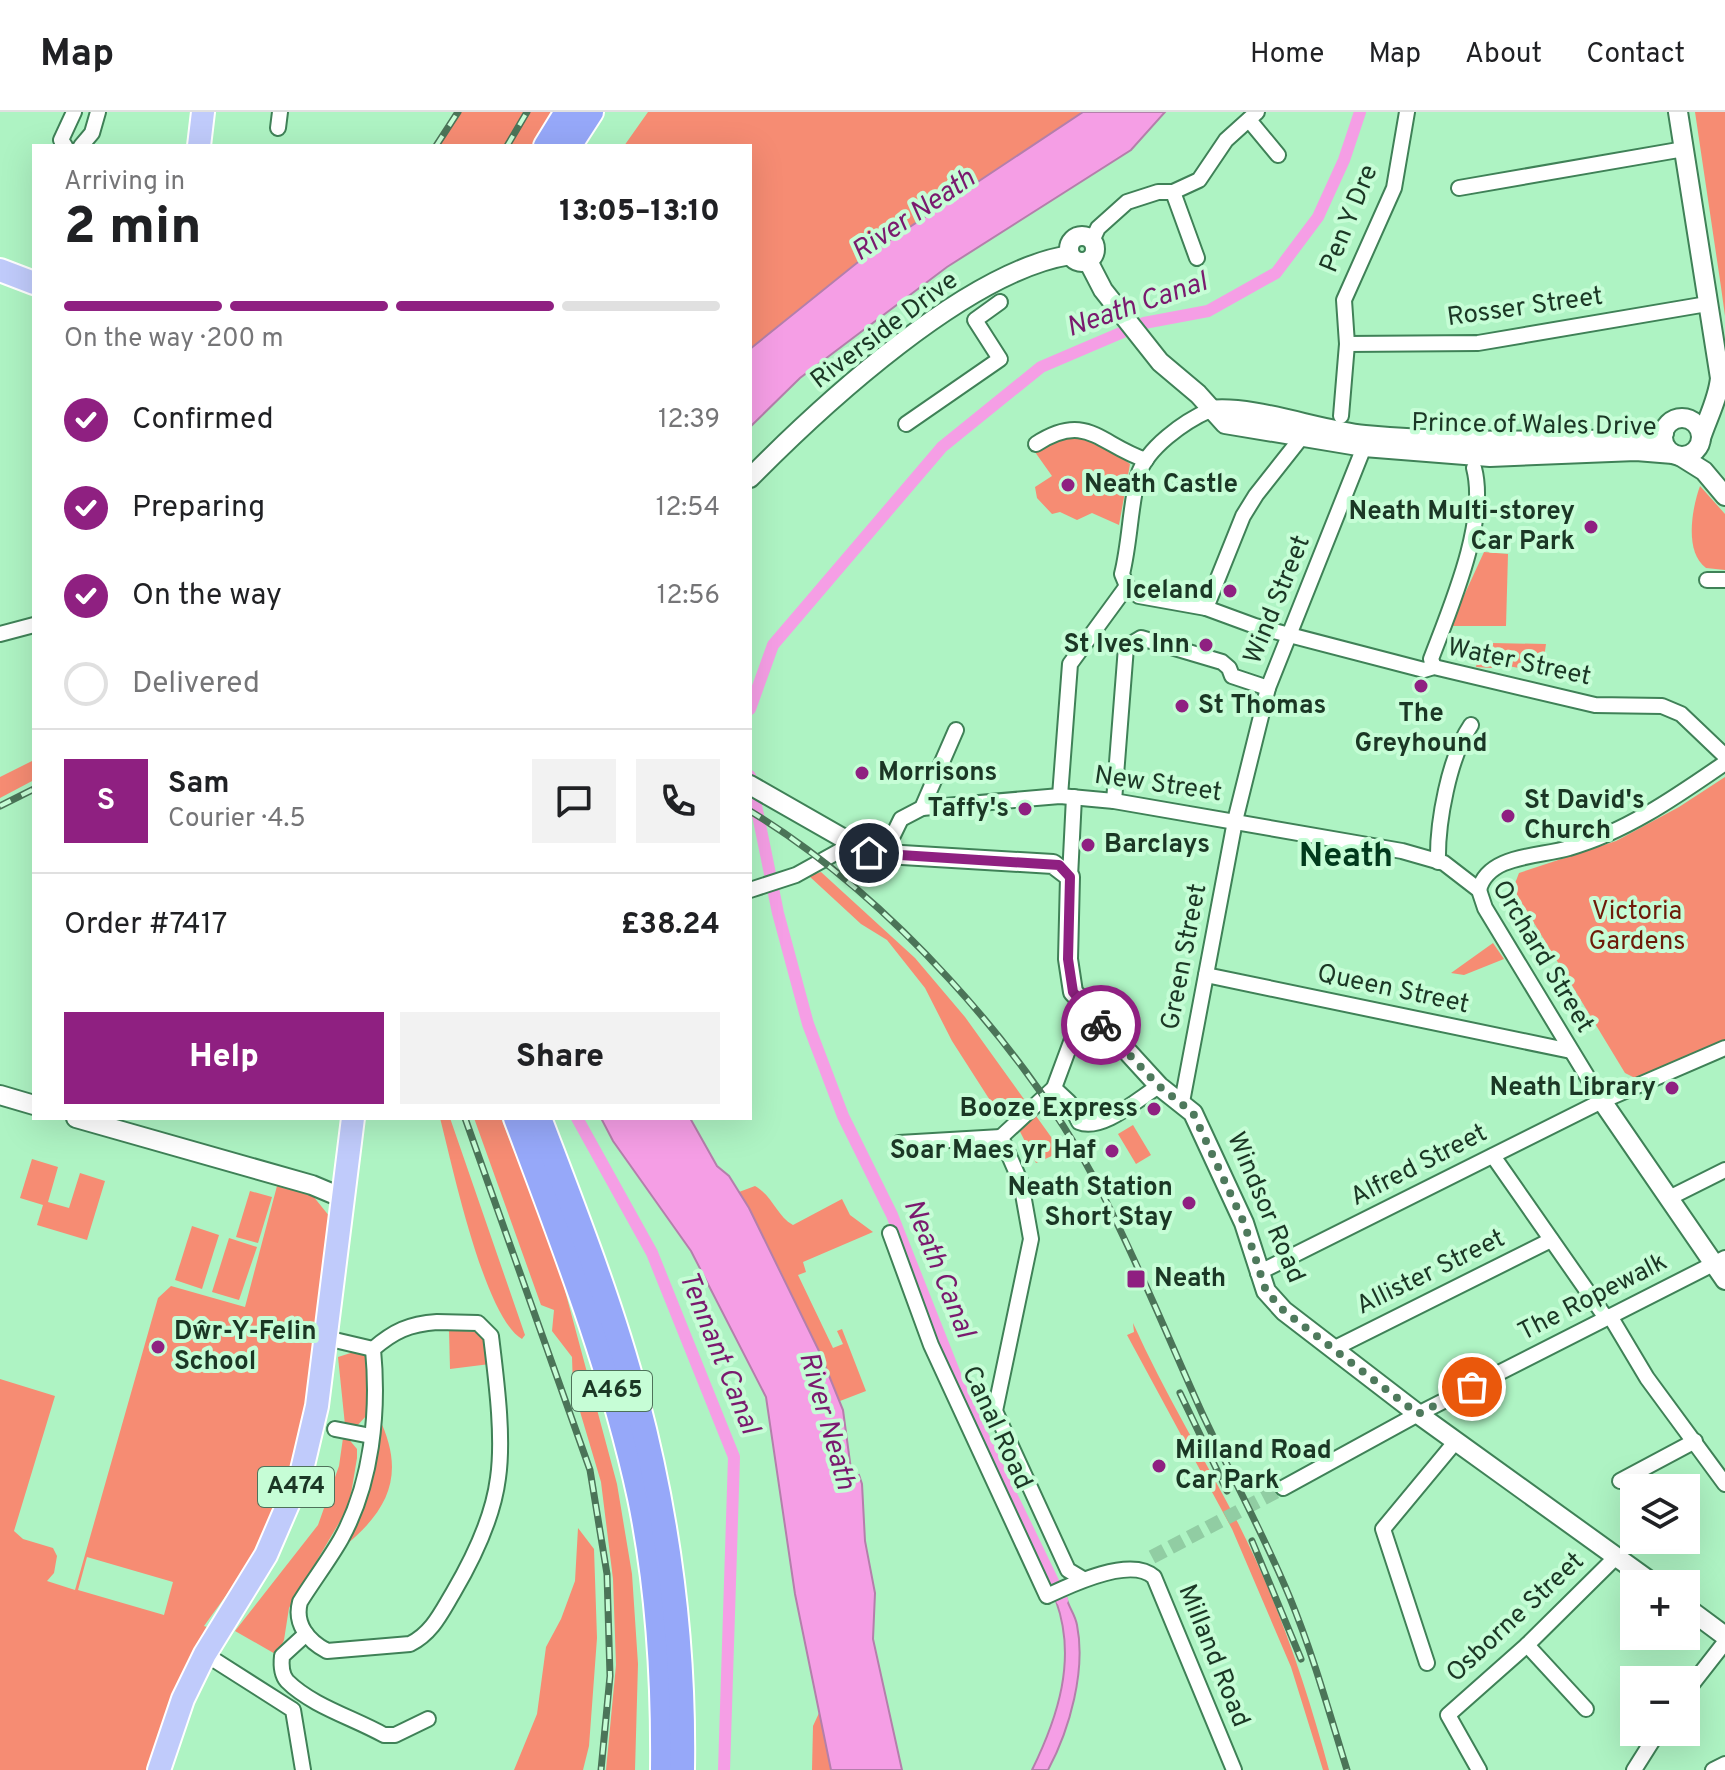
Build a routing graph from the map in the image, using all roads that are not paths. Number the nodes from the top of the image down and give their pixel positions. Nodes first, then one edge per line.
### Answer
1 (74, 112) edge
2 (98, 112) edge
3 (203, 112) edge
4 (280, 112) edge
5 (567, 112) edge
6 (591, 112) edge
7 (1407, 112) edge
8 (1678, 112) edge
9 (1253, 116) edge
10 (278, 128) dead end
11 (64, 144) edge
12 (83, 144) edge
13 (199, 144) edge
14 (547, 144) edge
15 (570, 144) edge
16 (1684, 149) junction
17 (1278, 155) dead end
18 (1459, 188) dead end
19 (1173, 192) junction
20 (1092, 241) joint
21 (1079, 258) junction
22 (1197, 258) dead end
23 (0, 270) edge
24 (32, 282) edge
25 (1000, 302) dead end
26 (1707, 304) junction
27 (1347, 344) junction
28 (1711, 405) junction
29 (1210, 410) junction
30 (1341, 416) dead end
31 (1687, 419) junction
32 (906, 424) dead end
33 (1664, 433) junction
34 (1301, 438) junction
35 (1700, 441) junction
36 (1036, 444) dead end
37 (1364, 447) junction
38 (1676, 455) junction
39 (1146, 460) junction
40 (1474, 468) dead end
41 (1704, 471) junction
42 (752, 476) edge
43 (1724, 492) edge
44 (1707, 580) dead end
45 (1725, 580) edge
46 (1127, 586) junction
47 (1206, 608) junction
48 (32, 626) edge
49 (0, 634) edge
50 (1289, 635) junction
51 (1434, 667) junction
52 (1268, 688) junction
53 (1471, 725) dead end
54 (956, 730) dead end
55 (1725, 756) edge
56 (1725, 763) edge
57 (752, 786) edge
58 (1067, 796) junction
59 (1114, 801) junction
60 (922, 808) junction
61 (1235, 821) junction
62 (852, 844) junction
63 (883, 856) junction
64 (1438, 862) junction
65 (1070, 877) junction
66 (754, 889) edge
67 (1479, 890) junction
68 (1206, 975) junction
69 (1084, 1007) junction
70 (1725, 1048) edge
71 (1571, 1051) junction
72 (1159, 1086) junction
73 (1054, 1088) junction
74 (0, 1095) edge
75 (1602, 1101) junction
76 (1182, 1102) junction
77 (32, 1104) edge
78 (83, 1120) edge
79 (353, 1120) edge
80 (517, 1120) edge
81 (540, 1120) edge
82 (1001, 1137) junction
83 (899, 1143) dead end
84 (1493, 1156) junction
85 (1725, 1170) edge
86 (343, 1198) junction
87 (1669, 1198) junction
88 (890, 1233) dead end
89 (1551, 1240) junction
90 (1719, 1261) edge
91 (1258, 1273) junction
92 (1725, 1280) edge
93 (1608, 1317) junction
94 (326, 1338) junction
95 (373, 1349) junction
96 (1333, 1349) junction
97 (1418, 1414) junction
98 (335, 1429) dead end
99 (371, 1436) junction
100 (1456, 1441) junction
101 (1695, 1441) junction
102 (1633, 1474) edge
103 (1725, 1484) edge
104 (1283, 1488) tunnel mouth
105 (1617, 1556) junction
106 (1152, 1557) tunnel mouth
107 (1130, 1568) junction
108 (1636, 1570) edge
109 (1083, 1579) junction
110 (1700, 1618) edge
111 (306, 1634) junction
112 (1725, 1639) edge
113 (1527, 1645) junction
114 (205, 1654) junction
115 (1427, 1663) dead end
116 (670, 1672) junction
117 (1700, 1673) edge
118 (1586, 1709) dead end
119 (428, 1719) dead end
120 (1649, 1746) edge
121 (1725, 1764) edge
122 (159, 1770) edge
123 (303, 1770) edge
124 (646, 1770) edge
125 (663, 1770) edge
126 (682, 1770) edge
127 (698, 1770) edge
128 (1234, 1770) edge
129 (1479, 1770) edge
130 (1634, 1770) edge
131 (1713, 1770) edge

1 - 11 street
2 - 12 street
3 - 13 main road
4 - 10 street
5 - 14 highway
6 - 15 highway
7 - 27 street, Pen Y Dre
8 - 16 main road
9 - 17 street
9 - 19 street
16 - 18 street
16 - 26 main road
19 - 20 street
19 - 22 street
20 - 21 main road, Riverside Drive
21 - 29 main road, Prince of Wales Drive
21 - 42 main road, Riverside Drive
23 - 24 main road
25 - 32 street, Riverside Drive
26 - 27 street, Rosser Street
26 - 28 main road
27 - 30 street, Pen Y Dre
28 - 31 main road
28 - 35 main road
29 - 33 main road, Prince of Wales Drive
29 - 34 main road, Prince of Wales Drive
29 - 39 street
31 - 33 main road
31 - 35 main road
33 - 38 main road
34 - 37 main road, Prince of Wales Drive
34 - 47 street
35 - 38 main road
35 - 41 main road
36 - 39 street
37 - 38 main road, Prince of Wales Drive
37 - 50 street, Wind Street
38 - 41 main road
39 - 46 street
40 - 51 street
41 - 43 main road
44 - 45 street
46 - 47 street, Water Street
46 - 58 street
47 - 50 street, Water Street
48 - 49 street
50 - 51 street, Water Street
50 - 52 street, Wind Street
51 - 55 street, Water Street
52 - 59 street
52 - 61 street, Wind Street
53 - 64 street
54 - 60 street
56 - 67 street
57 - 62 main road
58 - 59 street, New Street
58 - 60 street, New Street
58 - 65 street
59 - 61 street, New Street
60 - 63 street
61 - 64 street, Orchard Street
61 - 68 street, Green Street
62 - 63 main road
62 - 66 street
63 - 65 main road
64 - 67 street, Orchard Street
65 - 69 main road
67 - 71 street, Orchard Street
68 - 71 street, Queen Street
68 - 76 street, Green Street
69 - 72 main road, Windsor Road
69 - 73 street
70 - 75 street
71 - 75 street, Orchard Street
72 - 73 street
72 - 76 main road, Windsor Road
73 - 82 street
74 - 77 main road
75 - 84 street, Alfred Street
75 - 87 main road
76 - 91 main road, Windsor Road
78 - 86 main road
79 - 86 main road, A474
80 - 116 highway, A465
81 - 116 highway, A465
82 - 83 street
82 - 109 street
84 - 89 street
84 - 91 street, Alfred Street
85 - 87 street
86 - 94 main road, A474
87 - 90 main road
88 - 109 street, Canal Road
89 - 93 street
89 - 96 street, Allister Street
90 - 92 main road
90 - 93 street, The Ropewalk
91 - 96 main road, Windsor Road
93 - 97 street, The Ropewalk
93 - 101 street
94 - 95 street
94 - 114 main road, A474
95 - 99 street
95 - 111 street
96 - 97 main road, Windsor Road
97 - 100 main road, Windsor Road
97 - 104 street, The Ropewalk
98 - 99 street
99 - 111 street
100 - 105 main road, Windsor Road
100 - 115 street
101 - 102 street
101 - 103 street
105 - 108 main road, Windsor Road
105 - 113 street, Osborne Street
106 - 107 street
107 - 109 street
107 - 128 street, Milland Road
110 - 112 main road
111 - 119 street
112 - 117 street
113 - 118 street
113 - 129 street, Osborne Street
114 - 122 main road, A474
114 - 123 street
116 - 124 highway, A465
116 - 125 highway, A465
116 - 126 highway, A465
116 - 127 highway, A465
120 - 130 street
121 - 131 street

